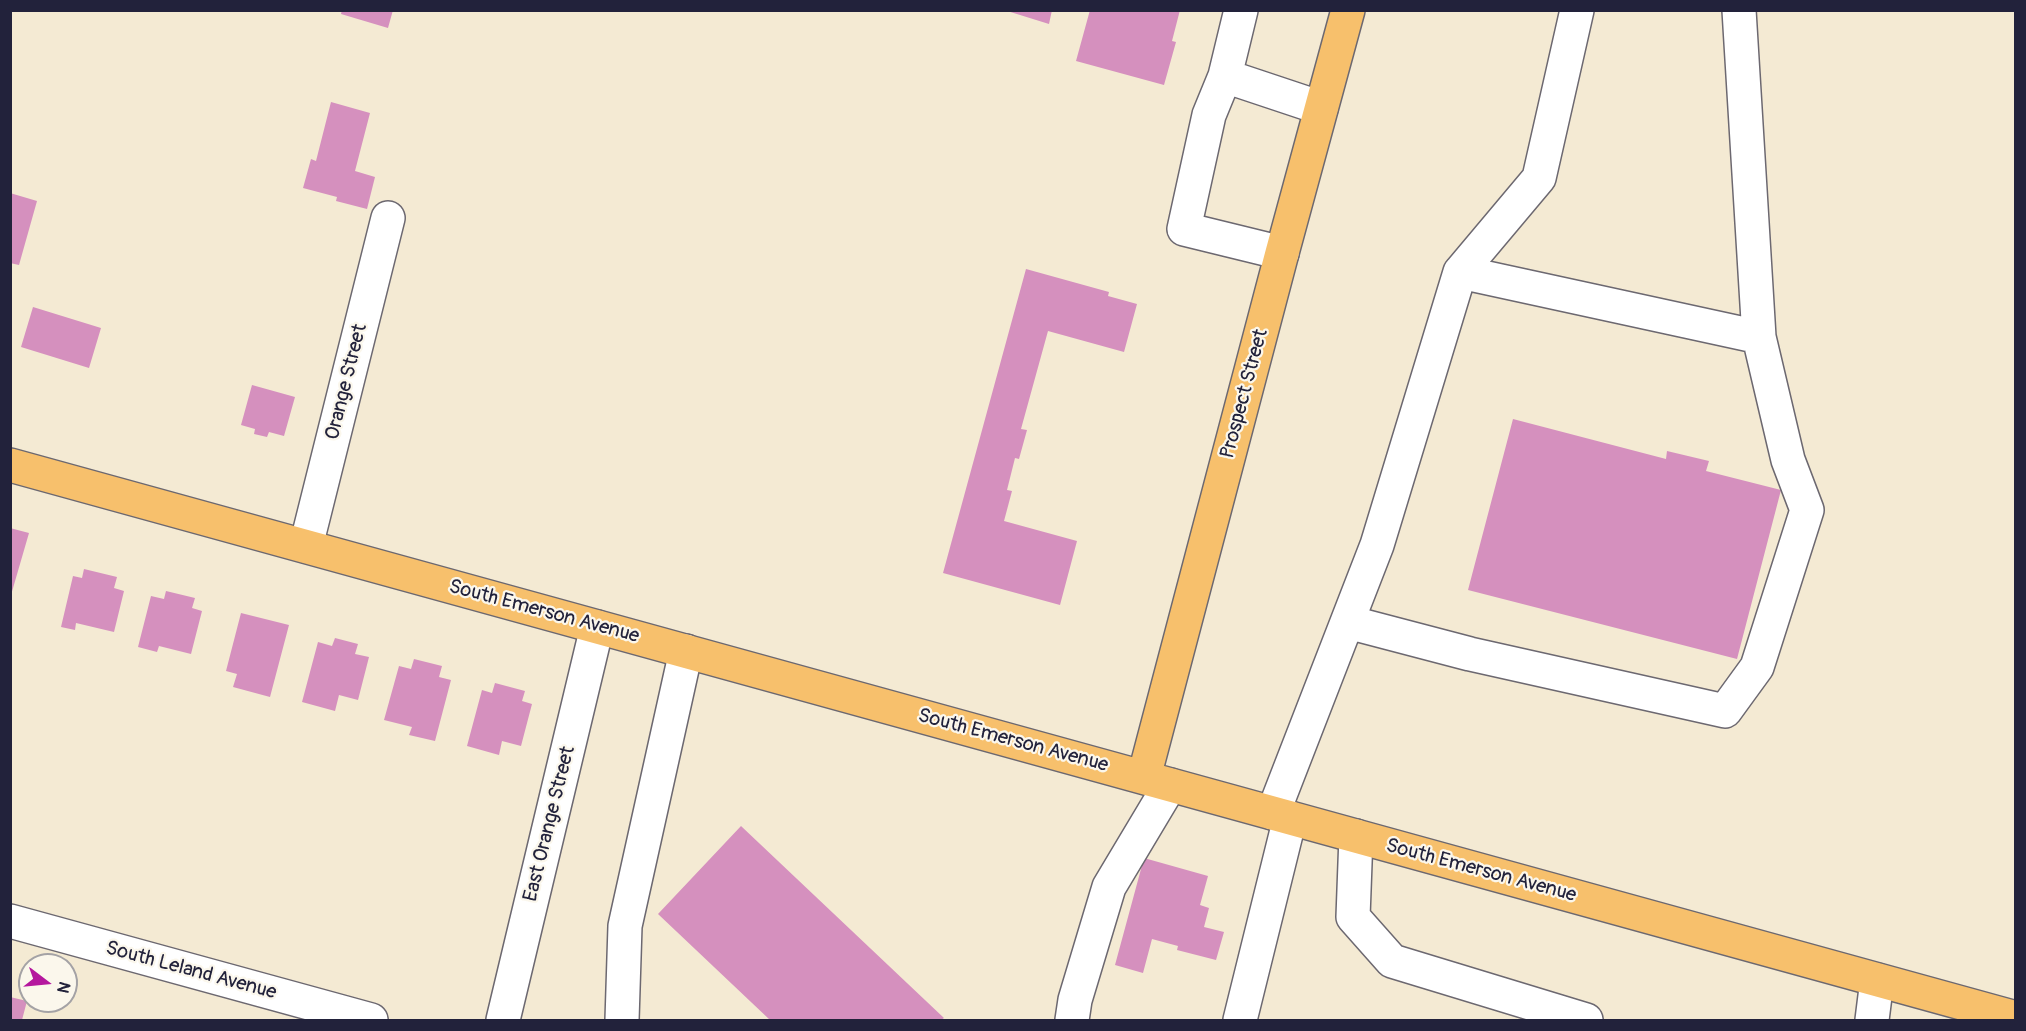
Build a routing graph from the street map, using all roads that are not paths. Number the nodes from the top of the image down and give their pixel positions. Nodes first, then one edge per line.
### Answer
1 (1241, 10) edge
2 (1348, 10) edge
3 (1576, 10) edge
4 (1739, 10) edge
5 (1225, 76) junction
6 (1321, 108) junction
7 (388, 218) dead end
8 (1282, 253) junction
9 (1460, 272) junction
10 (1759, 337) junction
11 (10, 465) edge
12 (306, 546) junction
13 (1348, 622) junction
14 (597, 627) junction
15 (686, 651) junction
16 (1157, 781) junction
17 (1282, 815) junction
18 (1356, 836) junction
19 (10, 921) edge
20 (1877, 980) junction
21 (2016, 1018) edge
22 (371, 1020) edge
23 (503, 1020) edge
24 (622, 1020) edge
25 (1072, 1020) edge
26 (1240, 1020) edge
27 (1586, 1020) edge
28 (1872, 1020) edge

1 - 5 street
2 - 6 main road, Prospect Street
3 - 9 street
4 - 10 street
5 - 6 street
5 - 8 street
6 - 8 main road, Prospect Street
7 - 12 street, Orange Street
8 - 16 main road, Prospect Street
9 - 10 street
9 - 13 street
10 - 13 street
11 - 12 main road, South Emerson Avenue
12 - 14 main road, South Emerson Avenue
13 - 17 street
14 - 15 main road, South Emerson Avenue
14 - 23 street, East Orange Street
15 - 16 main road, South Emerson Avenue
15 - 24 street
16 - 17 main road, South Emerson Avenue
16 - 25 street
17 - 18 main road, South Emerson Avenue
17 - 26 street
18 - 20 main road, South Emerson Avenue
18 - 27 street
19 - 22 street, South Leland Avenue
20 - 21 main road, South Emerson Avenue
20 - 28 street

